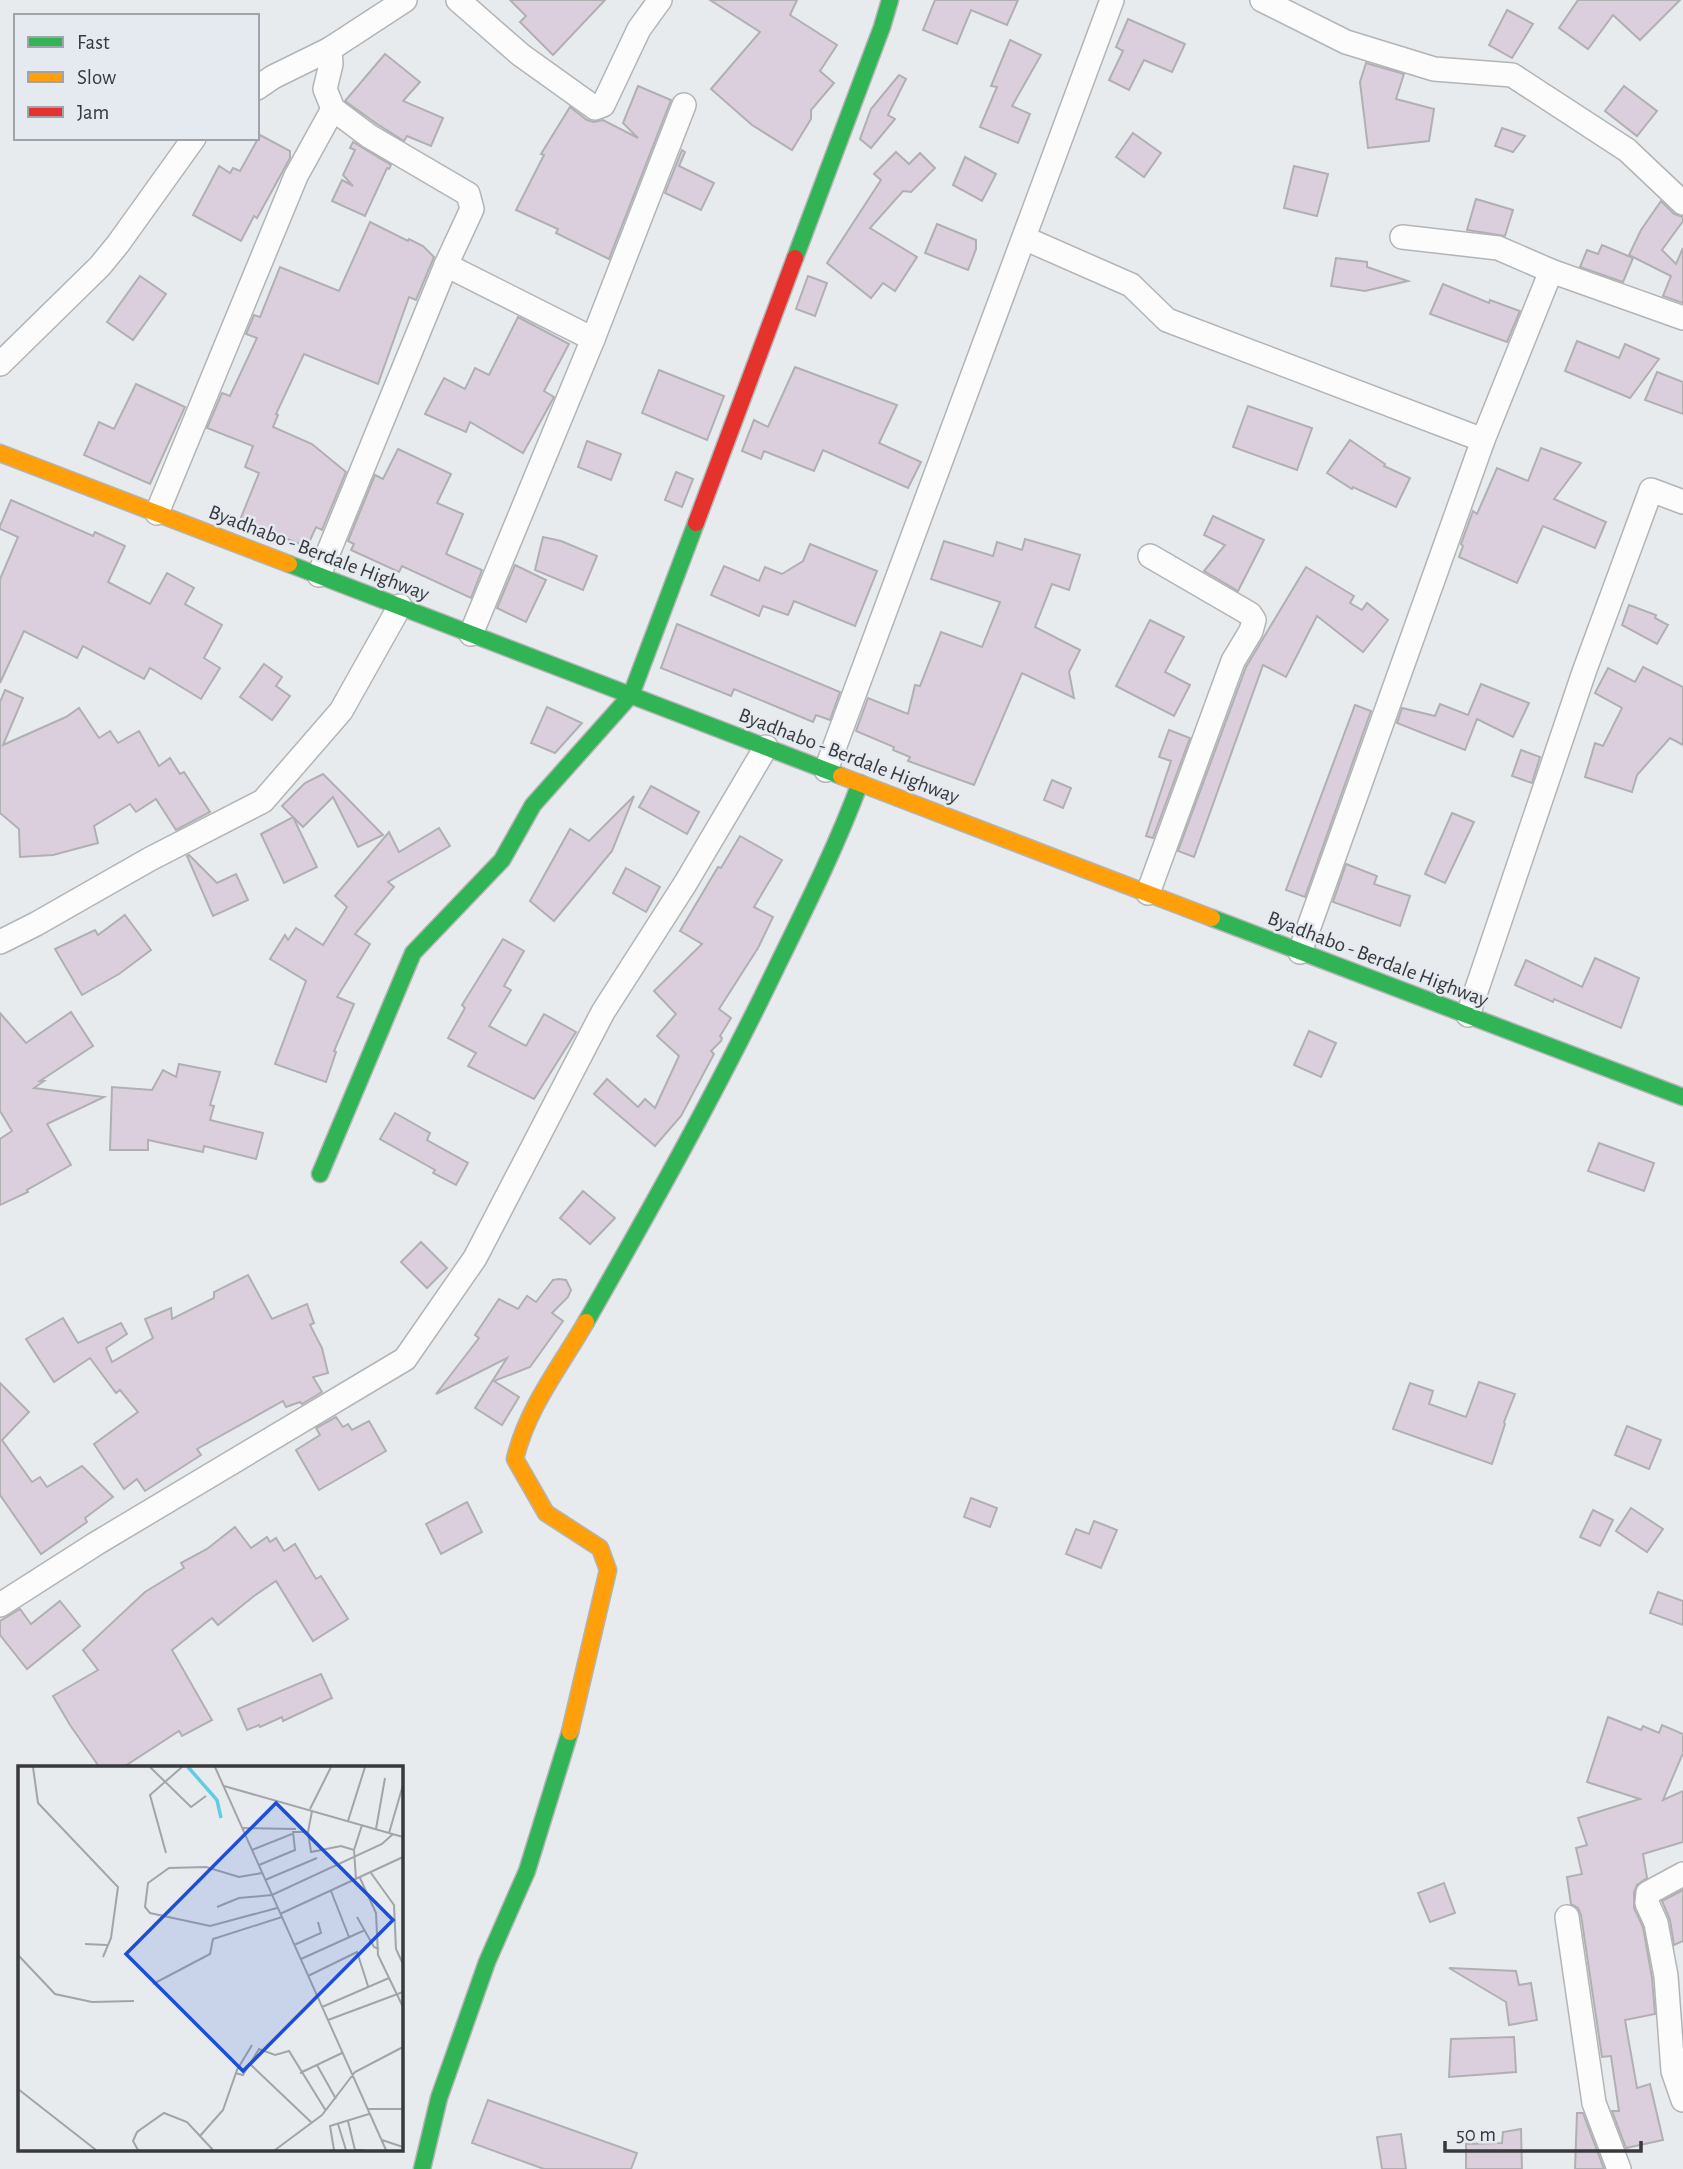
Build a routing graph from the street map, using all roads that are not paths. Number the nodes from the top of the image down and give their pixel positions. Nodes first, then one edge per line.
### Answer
1 (405, 0) edge
2 (458, 0) edge
3 (660, 0) edge
4 (890, 0) edge
5 (1112, 0) edge
6 (1262, 0) edge
7 (330, 49) junction
8 (259, 87) edge
9 (684, 105) dead end
10 (333, 109) junction
11 (193, 140) edge
12 (1683, 203) edge
13 (1402, 237) dead end
14 (1024, 238) junction
15 (446, 265) junction
16 (1551, 271) junction
17 (1683, 318) edge
18 (593, 339) junction
19 (0, 364) edge
20 (1483, 440) junction
21 (0, 453) edge
22 (1683, 502) edge
23 (157, 513) junction
24 (1150, 556) dead end
25 (319, 575) junction
26 (400, 606) junction
27 (471, 634) junction
28 (631, 695) junction
29 (766, 747) junction
30 (826, 770) junction
31 (860, 783) junction
32 (1148, 892) junction
33 (0, 942) edge
34 (1300, 952) junction
35 (1468, 1015) junction
36 (1683, 1097) edge
37 (320, 1174) dead end
38 (0, 1605) edge
39 (1683, 1874) edge
40 (1567, 1917) dead end
41 (1678, 2070) edge
42 (1683, 2100) edge
43 (422, 2169) edge
44 (1619, 2169) edge

1 - 7 street
2 - 3 street
4 - 28 street
5 - 14 street
6 - 12 street
7 - 8 street
7 - 10 street
9 - 18 street
10 - 15 street
10 - 23 street
11 - 19 street
13 - 16 street
14 - 20 street
14 - 30 street
15 - 18 street
15 - 25 street
16 - 17 street
16 - 20 street
18 - 27 street
20 - 34 street
21 - 23 street, Byadhabo - Berdale Highway
22 - 35 street
23 - 25 street, Byadhabo - Berdale Highway
24 - 32 street
25 - 26 street, Byadhabo - Berdale Highway
26 - 27 street, Byadhabo - Berdale Highway
26 - 33 street
27 - 28 street, Byadhabo - Berdale Highway
28 - 29 street, Byadhabo - Berdale Highway
28 - 37 street
29 - 30 street, Byadhabo - Berdale Highway
29 - 38 street
30 - 31 street, Byadhabo - Berdale Highway
31 - 32 street, Byadhabo - Berdale Highway
31 - 43 street
32 - 34 street, Byadhabo - Berdale Highway
34 - 35 street, Byadhabo - Berdale Highway
35 - 36 street, Byadhabo - Berdale Highway
39 - 41 street
40 - 44 street
41 - 42 street

